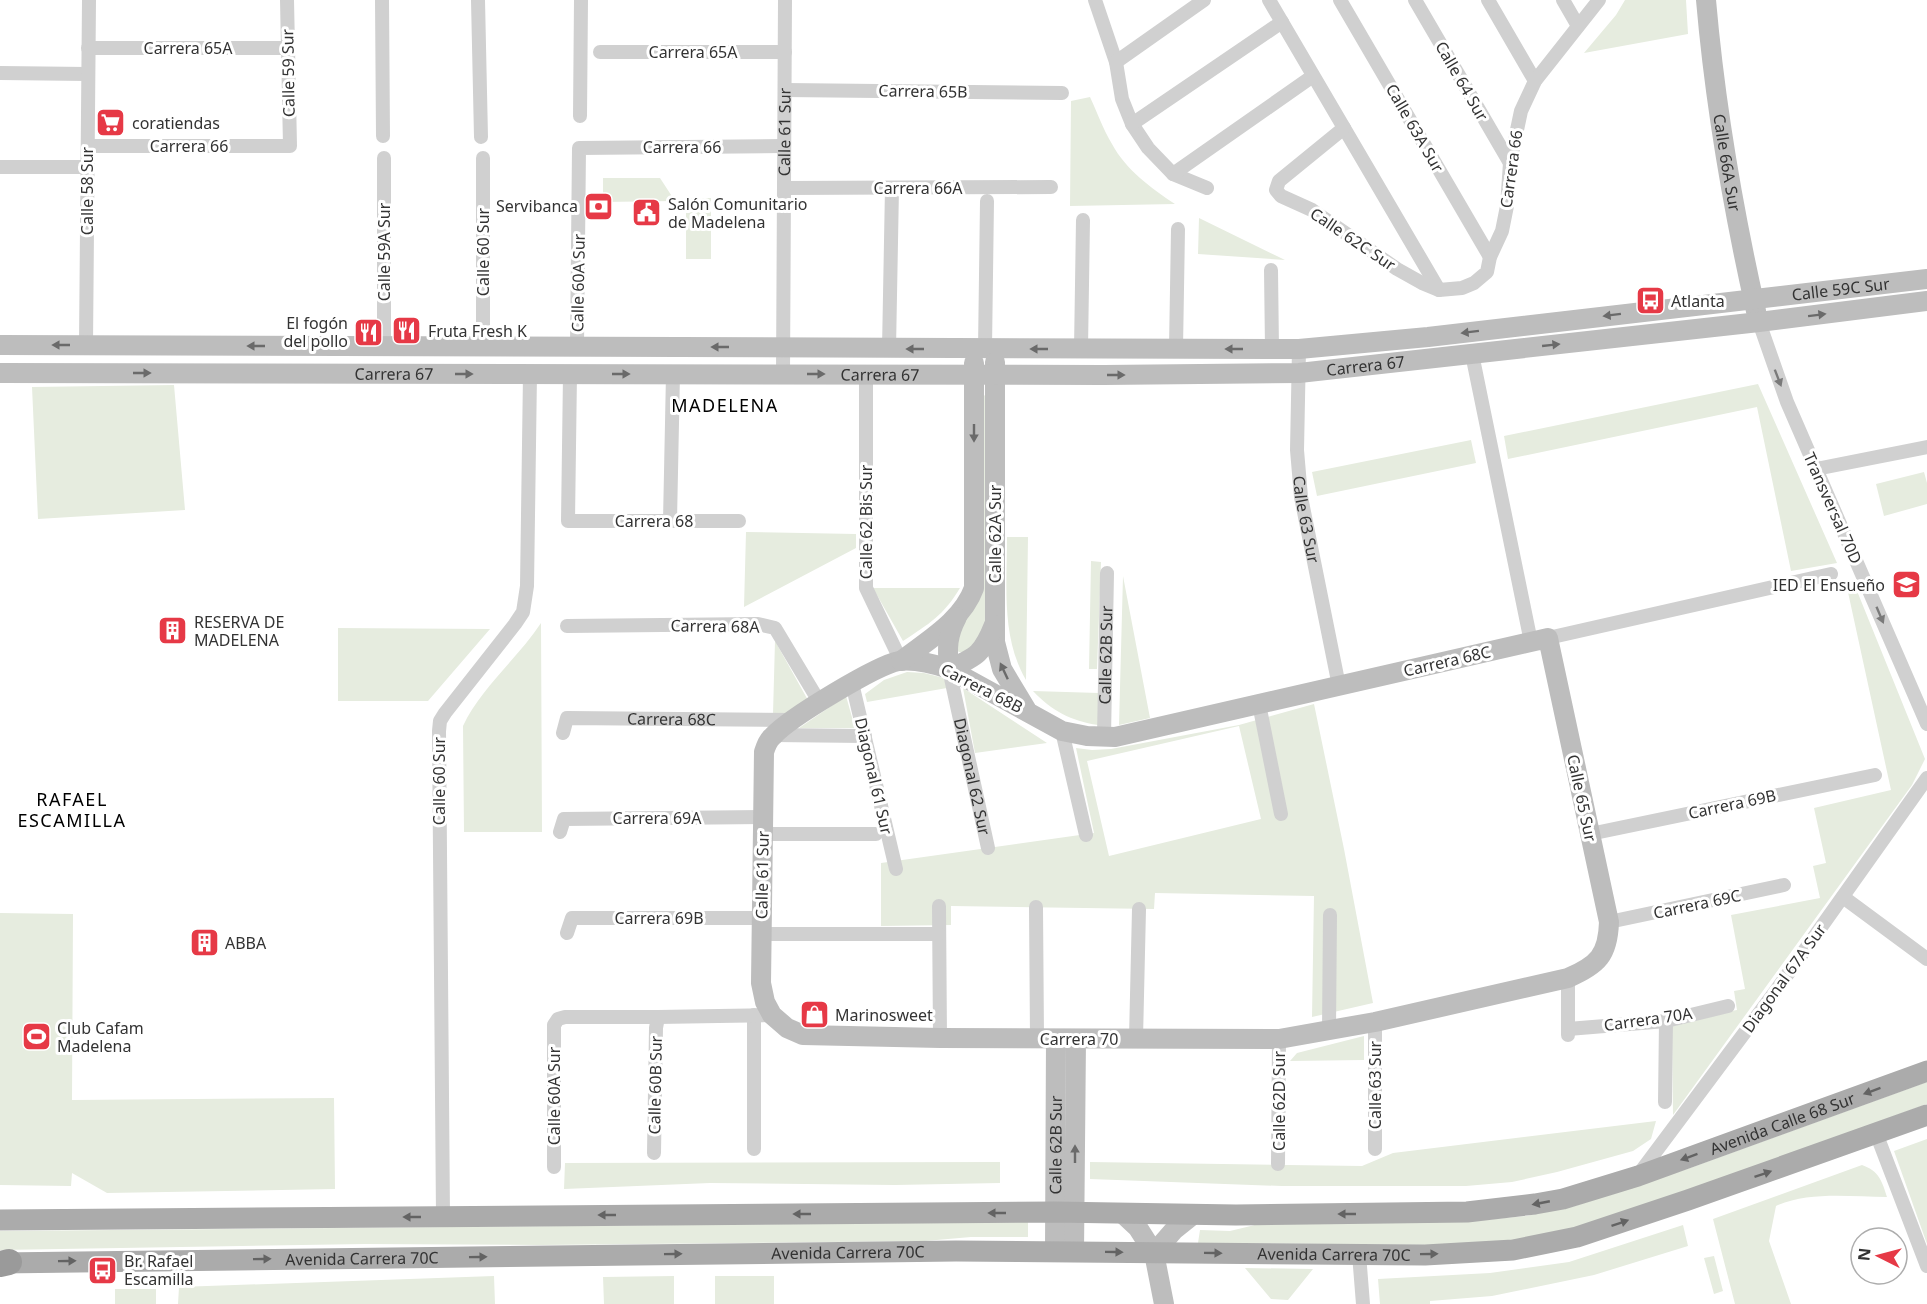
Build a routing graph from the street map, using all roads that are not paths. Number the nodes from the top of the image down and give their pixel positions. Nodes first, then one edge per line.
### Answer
1 (88, 0) edge
2 (287, 0) edge
3 (382, 0) edge
4 (478, 0) edge
5 (581, 0) edge
6 (785, 0) edge
7 (1095, 0) edge
8 (1269, 0) edge
9 (1340, 0) edge
10 (1415, 0) edge
11 (1488, 0) edge
12 (1563, 0) edge
13 (1599, 0) edge
14 (1706, 0) edge
15 (1201, 1) edge
16 (1282, 22) junction
17 (1578, 26) junction
18 (88, 48) junction
19 (288, 48) junction
20 (600, 51) dead end
21 (785, 52) junction
22 (1116, 62) junction
23 (0, 73) edge
24 (88, 74) junction
25 (1313, 76) junction
26 (1535, 81) junction
27 (785, 90) junction
28 (1062, 93) dead end
29 (580, 116) dead end
30 (1131, 124) junction
31 (1344, 128) junction
32 (383, 136) dead end
33 (481, 136) dead end
34 (87, 146) junction
35 (290, 146) joint
36 (784, 146) junction
37 (579, 148) joint
38 (384, 158) dead end
39 (483, 158) dead end
40 (1510, 163) junction
41 (0, 167) edge
42 (87, 167) junction
43 (1173, 174) junction
44 (1052, 187) dead end
45 (784, 188) junction
46 (892, 188) junction
47 (1207, 188) dead end
48 (987, 201) dead end
49 (1083, 220) dead end
50 (1178, 229) dead end
51 (1490, 257) junction
52 (1271, 270) dead end
53 (1927, 279) edge
54 (1439, 290) junction
55 (1753, 298) junction
56 (1927, 301) edge
57 (1759, 322) junction
58 (0, 345) edge
59 (86, 345) junction
60 (384, 345) junction
61 (483, 346) junction
62 (570, 346) junction
63 (784, 347) junction
64 (889, 349) junction
65 (985, 349) junction
66 (1080, 349) junction
67 (1176, 349) junction
68 (1272, 349) junction
69 (1299, 349) junction
70 (1472, 354) junction
71 (0, 373) edge
72 (1299, 373) junction
73 (530, 374) junction
74 (566, 374) junction
75 (673, 374) junction
76 (783, 374) junction
77 (866, 374) junction
78 (974, 375) junction
79 (995, 375) junction
80 (1927, 447) edge
81 (1816, 469) junction
82 (739, 520) dead end
83 (670, 521) junction
84 (1107, 573) dead end
85 (1831, 574) dead end
86 (957, 617) junction
87 (994, 624) junction
88 (567, 626) dead end
89 (1539, 640) junction
90 (901, 661) junction
91 (949, 669) junction
92 (852, 683) junction
93 (1339, 686) junction
94 (820, 703) junction
95 (1259, 704) junction
96 (1028, 712) junction
97 (793, 720) junction
98 (1927, 724) edge
99 (1062, 730) junction
100 (563, 733) dead end
101 (773, 735) junction
102 (865, 736) junction
103 (1104, 737) junction
104 (1875, 775) dead end
105 (1927, 778) edge
106 (1281, 814) dead end
107 (763, 826) junction
108 (560, 832) dead end
109 (876, 834) dead end
110 (1590, 834) junction
111 (1086, 835) dead end
112 (988, 848) dead end
113 (896, 869) dead end
114 (1785, 885) dead end
115 (1843, 897) junction
116 (939, 906) dead end
117 (1036, 907) dead end
118 (1139, 909) dead end
119 (1330, 915) dead end
120 (1609, 922) junction
121 (762, 926) junction
122 (567, 933) dead end
123 (939, 934) junction
124 (1601, 957) joint
125 (1927, 959) edge
126 (1568, 978) junction
127 (1728, 1006) dead end
128 (763, 1015) junction
129 (658, 1017) junction
130 (1666, 1021) junction
131 (1375, 1022) junction
132 (1329, 1030) junction
133 (940, 1038) junction
134 (1056, 1039) junction
135 (1136, 1039) junction
136 (1279, 1039) junction
137 (1927, 1071) edge
138 (1665, 1102) dead end
139 (1927, 1114) edge
140 (1876, 1133) junction
141 (754, 1149) dead end
142 (1376, 1149) dead end
143 (654, 1153) dead end
144 (1278, 1164) dead end
145 (554, 1167) dead end
146 (1638, 1176) junction
147 (1065, 1213) junction
148 (1122, 1213) junction
149 (1194, 1214) junction
150 (443, 1216) junction
151 (0, 1220) edge
152 (1065, 1251) junction
153 (1154, 1253) junction
154 (1359, 1254) junction
155 (3, 1263) edge
156 (1927, 1266) edge
157 (1164, 1304) edge
158 (1364, 1304) edge

1 - 18 street, Calle 58 Sur
2 - 19 street, Calle 59 Sur
3 - 32 street
4 - 33 street
5 - 29 street
6 - 21 street, Calle 61 Sur
7 - 22 street
8 - 16 street
9 - 51 street, Calle 63A Sur
10 - 40 street, Calle 64 Sur
11 - 26 street
12 - 17 street
13 - 17 street, Carrera 66
14 - 55 street, Calle 66A Sur
15 - 22 street
16 - 25 street
16 - 30 street
17 - 26 street, Carrera 66
18 - 19 street, Carrera 65A
18 - 24 street, Calle 58 Sur
19 - 35 street, Calle 59 Sur
20 - 21 street, Carrera 65A
21 - 27 street, Calle 61 Sur
22 - 30 street
23 - 24 street
24 - 34 street, Calle 58 Sur
25 - 31 street
25 - 43 street
26 - 40 street, Carrera 66
27 - 28 street, Carrera 65B
27 - 36 street, Calle 61 Sur
30 - 43 street
31 - 54 street
31 - 54 street, Calle 62C Sur
34 - 35 street, Carrera 66
34 - 42 street, Calle 58 Sur
36 - 37 street, Carrera 66
36 - 45 street, Calle 61 Sur
37 - 62 street, Calle 60A Sur
38 - 60 street, Calle 59A Sur
39 - 61 street, Calle 60 Sur
40 - 51 street, Carrera 66
41 - 42 street
42 - 59 street, Calle 58 Sur
43 - 47 street
44 - 46 street, Carrera 66A
45 - 46 street, Carrera 66A
45 - 63 street, Calle 61 Sur
46 - 64 street
48 - 65 street, Calle 62A Sur
49 - 66 street
50 - 67 street
51 - 54 street, Carrera 66
52 - 68 street
53 - 55 street, Calle 59C Sur
55 - 57 street, Calle 66A Sur
55 -> 69 street, Carrera 67
57 -> 56 street, Calle 59C Sur
70 -> 57 street, Carrera 67
57 -> 81 street, Transversal 70D
59 -> 58 street, Carrera 67
60 -> 59 street, Carrera 67
60 - 61 street, Carrera 67
61 - 62 street, Carrera 67
63 -> 62 street, Carrera 67
62 - 74 street
63 - 64 street, Carrera 67
63 - 76 street, Calle 61 Sur
65 -> 64 street, Carrera 67
66 -> 65 street, Carrera 67
65 - 78 street, Calle 62A Sur
65 - 79 street, Calle 62A Sur
66 - 67 street, Carrera 67
68 -> 67 street, Carrera 67
68 - 69 street, Carrera 67
69 - 72 street, Calle 63 Sur
70 - 72 street, Carrera 67
70 - 89 street, Calle 65 Sur
71 -> 73 street, Carrera 67
79 -> 72 street, Carrera 67
72 - 93 street, Calle 63 Sur
73 - 74 street, Carrera 67
73 - 150 street, Calle 60 Sur
74 -> 75 street, Carrera 67
74 - 83 street, Carrera 68
75 - 76 street, Carrera 67
75 - 83 street
76 -> 77 street, Carrera 67
77 - 78 street, Carrera 67
77 - 90 street, Calle 62 Bis Sur
78 - 79 street, Carrera 67
78 -> 86 street, Calle 62A Sur
79 - 87 street, Calle 62A Sur
80 - 81 street
81 -> 98 street, Transversal 70D
82 - 83 street, Carrera 68
84 - 103 street, Calle 62B Sur
85 - 89 street, Carrera 68C
86 - 90 street, Calle 62A Sur
86 - 91 street, Diagonal 62 Sur
87 - 91 street
96 -> 87 street, Calle 62A Sur
88 - 94 street, Carrera 68A
89 - 93 street, Carrera 68C
89 - 110 street, Calle 65 Sur
90 - 91 street, Carrera 68B
90 - 92 street, Carrera 68B
91 - 96 street, Carrera 68B
91 - 112 street, Diagonal 62 Sur
92 - 94 street, Carrera 68B
92 - 102 street, Diagonal 61 Sur
93 - 95 street, Carrera 68C
94 - 97 street, Carrera 68B
95 - 103 street, Carrera 68C
95 - 106 street
96 - 99 street, Carrera 68B
97 - 100 street, Carrera 68C
97 - 101 street, Carrera 68B
99 - 103 street, Carrera 68C
99 - 111 street
101 - 102 street
101 - 107 street, Calle 61 Sur
102 - 113 street, Diagonal 61 Sur
104 - 110 street, Carrera 69B
105 - 115 street, Diagonal 67A Sur
107 - 108 street, Carrera 69A
107 - 109 street, Carrera 69A
107 - 121 street, Calle 61 Sur
110 - 120 street, Calle 65 Sur
114 - 120 street, Carrera 69C
115 - 125 street
115 - 146 street, Diagonal 67A Sur
116 - 123 street
117 - 134 street, Calle 62B Sur
118 - 135 street
119 - 132 street
120 - 124 street, Calle 65 Sur
121 - 122 street, Carrera 69B
121 - 123 street, Carrera 69B
121 - 128 street, Calle 61 Sur
123 - 133 street
124 - 126 street, Carrera 70
126 - 130 street, Carrera 70A
126 - 131 street, Carrera 70
127 - 130 street, Carrera 70A
128 - 129 street
128 - 133 street, Carrera 70
128 - 141 street, Calle 61 Sur
129 - 143 street, Calle 60B Sur
129 - 145 street, Calle 60A Sur
130 - 138 street
131 - 132 street, Carrera 70
131 - 142 street, Calle 63 Sur
132 - 136 street, Carrera 70
133 - 134 street, Carrera 70
134 - 135 street, Carrera 70
134 - 147 street, Calle 62B Sur
135 - 136 street, Carrera 70
136 - 144 street, Calle 62D Sur
137 -> 146 main road, Avenida Calle 68 Sur
139 - 140 main road
154 -> 140 main road, Avenida Carrera 70C
140 - 156 street
146 -> 149 main road
147 - 148 main road
147 -> 150 main road
147 - 152 street, Calle 62B Sur
148 - 149 main road
148 - 153 street
149 - 153 street
150 -> 151 main road
152 -> 153 main road, Avenida Carrera 70C
155 -> 152 main road, Avenida Carrera 70C
153 -> 154 main road, Avenida Carrera 70C
153 - 157 street
154 - 158 street

